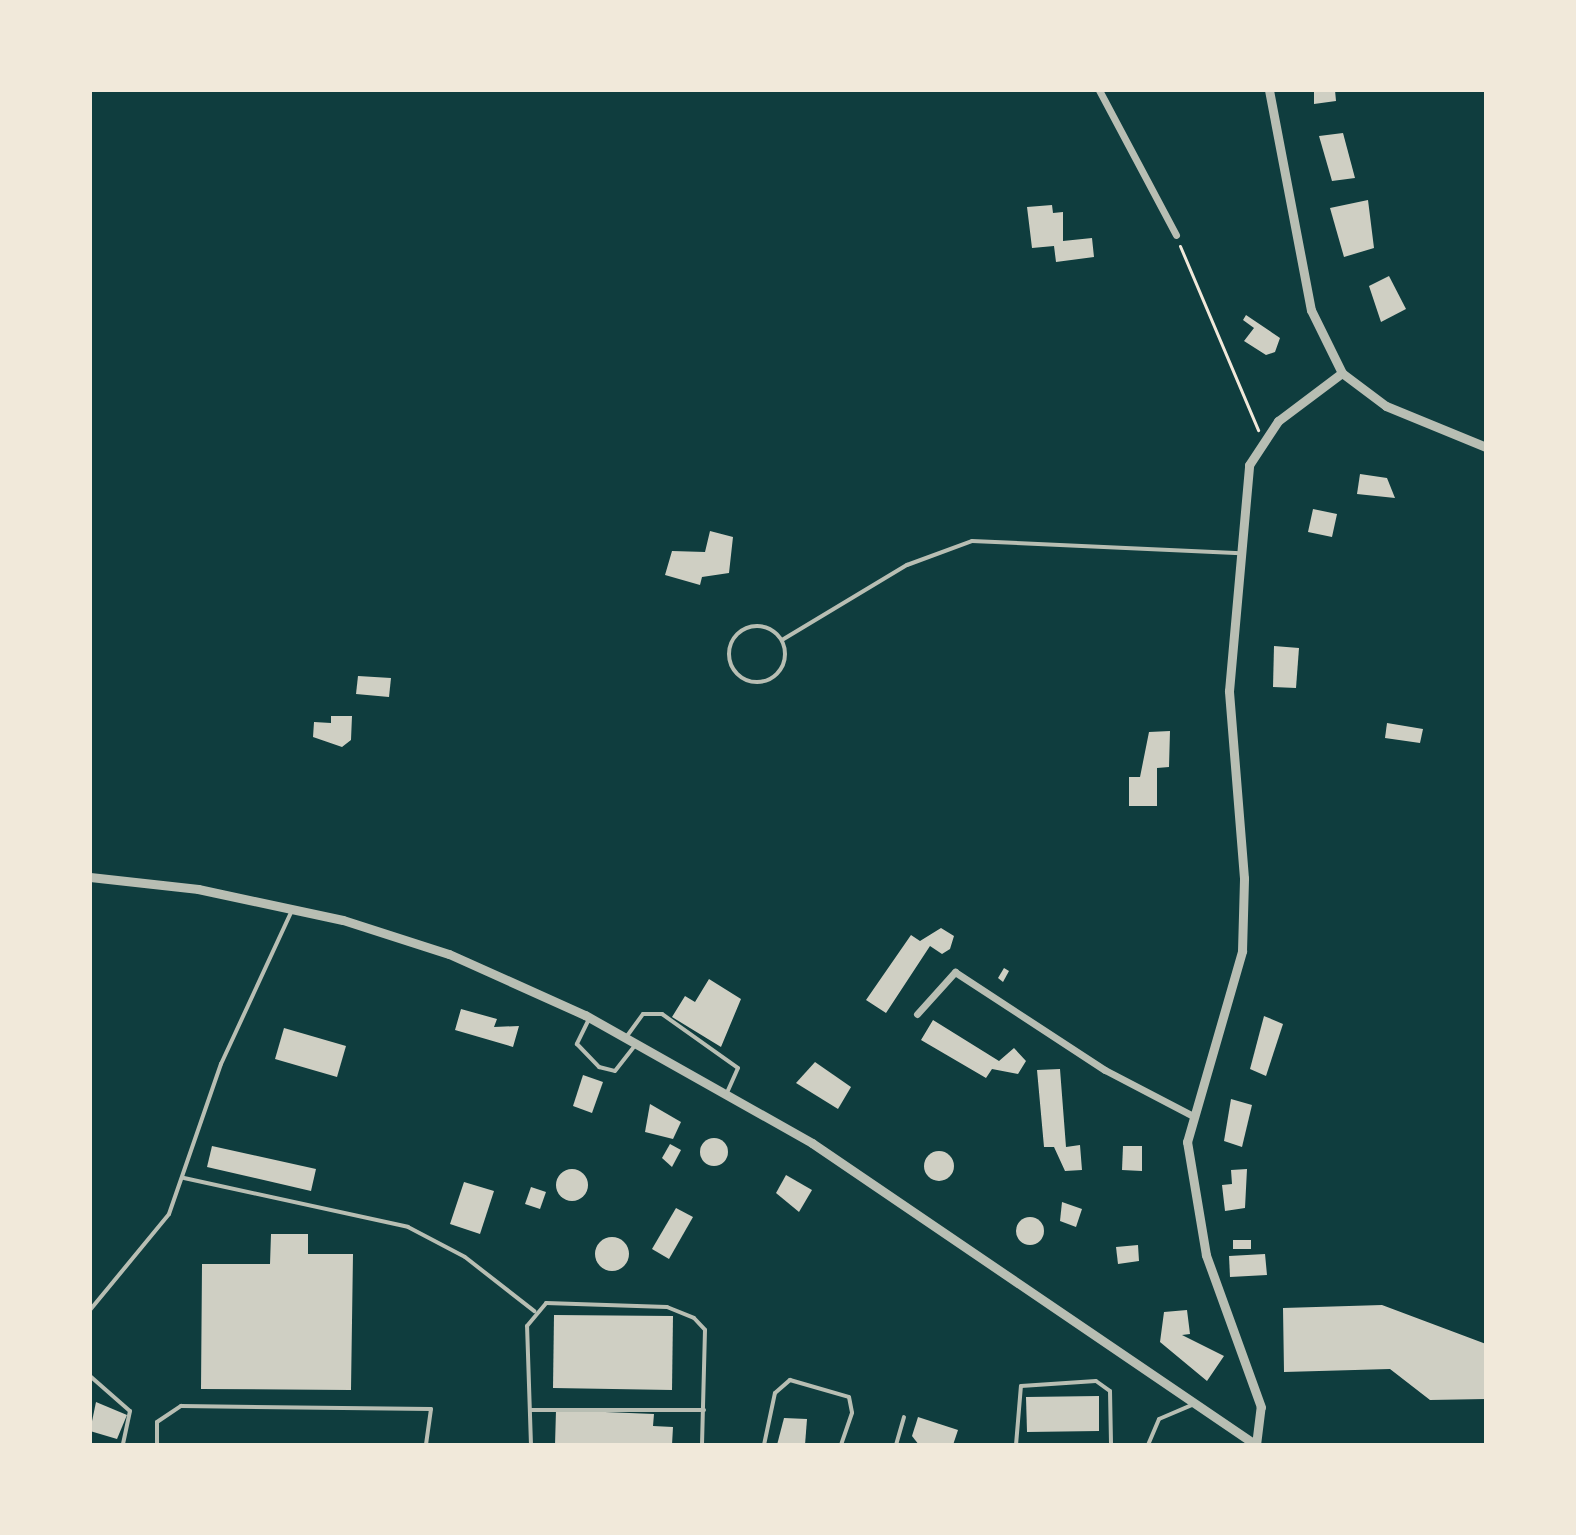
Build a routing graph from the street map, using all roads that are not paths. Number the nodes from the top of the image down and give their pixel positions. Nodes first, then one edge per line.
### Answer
1 (1099, 90) edge
2 (1269, 90) edge
3 (1176, 235) road end
4 (1342, 373) junction
5 (1486, 447) edge
6 (1241, 553) junction
7 (782, 640) junction
8 (90, 877) edge
9 (293, 908) junction
10 (917, 1014) dead end
11 (590, 1017) junction
12 (627, 1036) junction
13 (638, 1042) junction
14 (727, 1093) junction
15 (1191, 1115) junction
16 (184, 1178) junction
17 (90, 1310) edge
18 (534, 1311) junction
19 (90, 1376) edge
20 (1195, 1405) junction
21 (531, 1410) junction
22 (704, 1410) junction
23 (904, 1417) dead end
24 (123, 1445) edge
25 (157, 1445) edge
26 (426, 1445) edge
27 (531, 1445) edge
28 (702, 1445) edge
29 (764, 1445) edge
30 (841, 1445) edge
31 (896, 1445) edge
32 (1016, 1445) edge
33 (1111, 1445) edge
34 (1148, 1445) edge
35 (1256, 1445) edge

1 - 3 street
2 - 4 street
4 - 5 street
4 - 6 street
6 - 7 lane
6 - 15 street
7 - 7 lane
8 - 9 street
9 - 11 street
9 - 16 lane
10 - 15 street
11 - 12 street
11 - 13 lane
12 - 13 street
12 - 14 lane
13 - 14 street
14 - 20 street
15 - 35 street
16 - 17 lane
16 - 18 lane
18 - 21 lane
18 - 22 lane
19 - 24 lane
20 - 34 lane
20 - 35 street
21 - 22 lane
21 - 27 lane
22 - 28 lane
23 - 31 lane
25 - 26 lane
29 - 30 lane
32 - 33 lane

